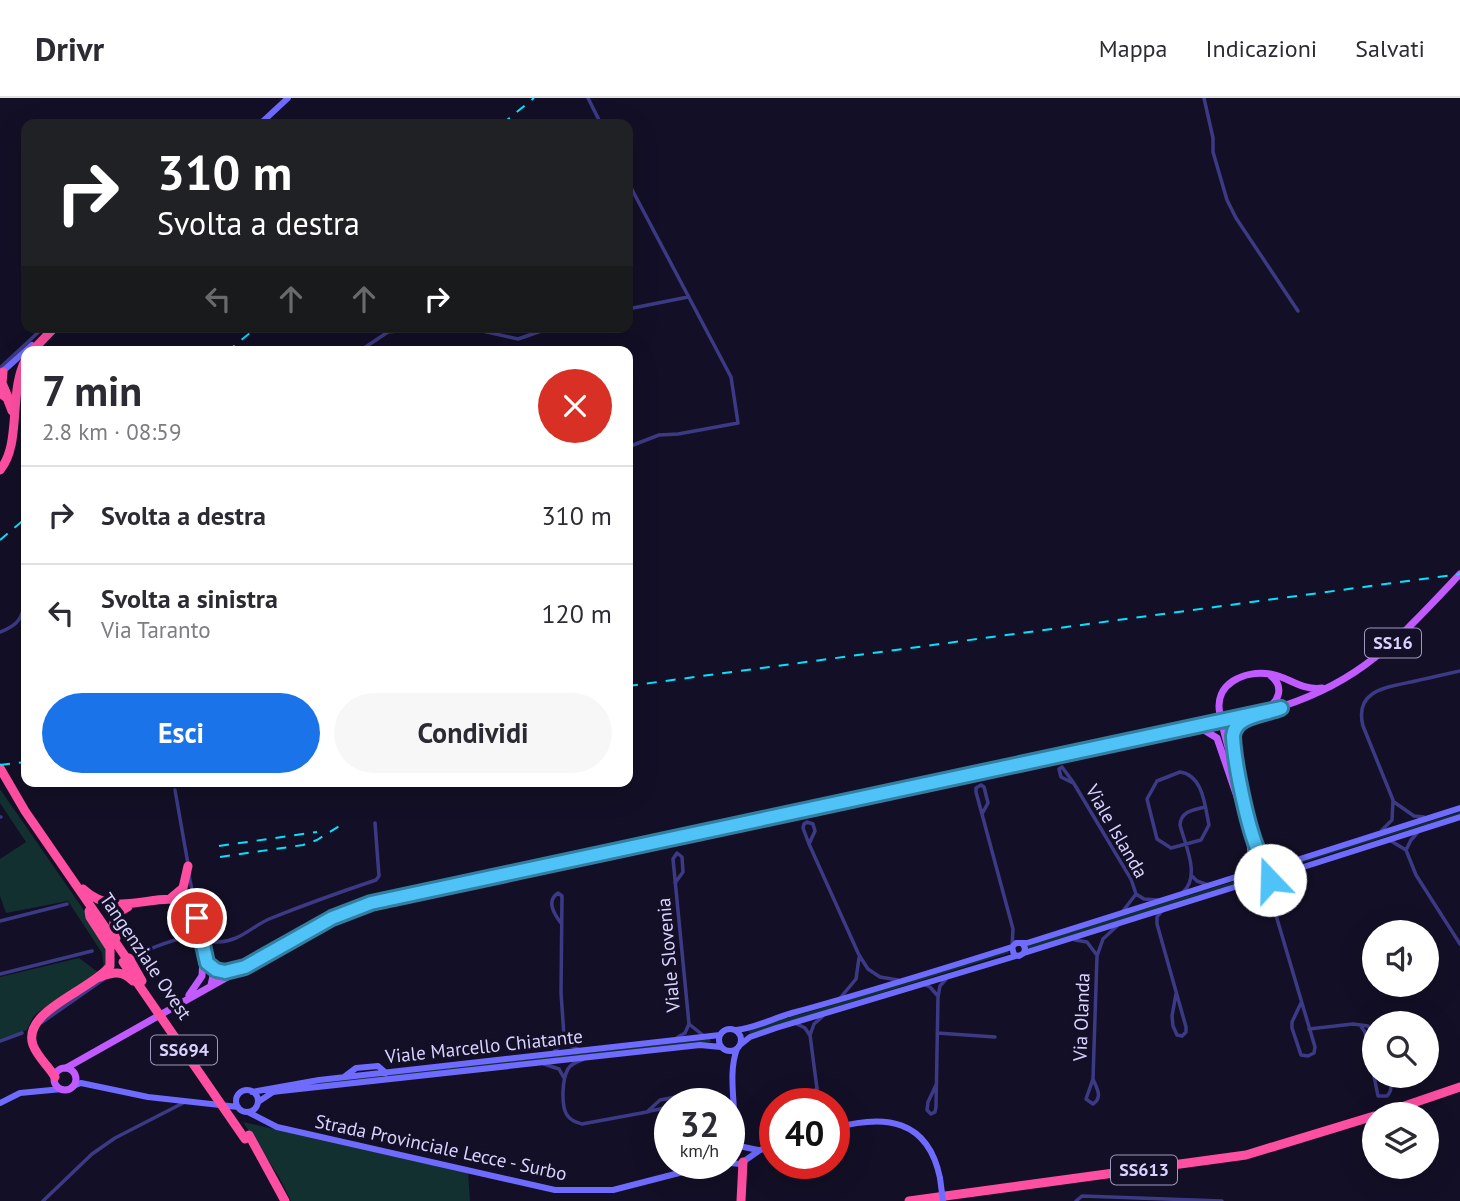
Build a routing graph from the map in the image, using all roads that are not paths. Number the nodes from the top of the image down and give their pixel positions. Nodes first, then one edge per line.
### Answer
1 (288, 98) edge
2 (588, 98) edge
3 (1204, 98) edge
4 (265, 119) edge
5 (598, 119) edge
6 (633, 192) edge
7 (688, 297) junction
8 (633, 308) edge
9 (1298, 311) dead end
10 (38, 333) edge
11 (47, 333) edge
12 (48, 333) edge
13 (386, 333) edge
14 (492, 333) edge
15 (536, 333) edge
16 (26, 346) edge
17 (32, 346) edge
18 (36, 346) edge
19 (367, 346) edge
20 (21, 351) edge
21 (21, 355) edge
22 (2, 371) edge
23 (21, 374) edge
24 (16, 388) junction
25 (0, 393) edge
26 (10, 402) junction
27 (13, 420) junction
28 (633, 445) edge
29 (0, 470) edge
30 (1460, 574) edge
31 (21, 619) edge
32 (0, 632) edge
33 (1267, 673) junction
34 (1458, 673) edge
35 (1330, 687) junction
36 (1281, 708) junction
37 (1251, 715) junction
38 (1171, 732) junction
39 (0, 768) edge
40 (0, 777) edge
41 (1073, 783) junction
42 (175, 790) dead end
43 (1393, 800) junction
44 (1205, 807) junction
45 (1460, 808) edge
46 (1244, 811) junction
47 (23, 812) junction
48 (982, 814) junction
49 (1431, 816) junction
50 (1460, 817) edge
51 (375, 823) dead end
52 (1426, 827) junction
53 (1380, 837) junction
54 (46, 841) junction
55 (809, 844) junction
56 (1185, 845) junction
57 (1406, 850) junction
58 (1269, 864) junction
59 (188, 866) junction
60 (1251, 869) junction
61 (1192, 876) junction
62 (1271, 878) junction
63 (1256, 882) junction
64 (676, 883) junction
65 (1212, 885) junction
66 (1136, 894) junction
67 (193, 895) junction
68 (1179, 895) junction
69 (1269, 895) junction
70 (176, 897) junction
71 (136, 904) junction
72 (1164, 904) junction
73 (67, 905) dead end
74 (89, 911) junction
75 (1121, 913) junction
76 (1144, 915) junction
77 (197, 918) junction
78 (0, 921) edge
79 (1125, 921) junction
80 (561, 923) junction
81 (1157, 924) junction
82 (1013, 929) junction
83 (201, 937) junction
84 (1458, 937) edge
85 (1065, 939) junction
86 (1022, 943) junction
87 (1460, 944) edge
88 (1012, 947) junction
89 (92, 951) dead end
90 (1024, 953) junction
91 (204, 954) junction
92 (859, 956) junction
93 (1016, 956) junction
94 (1097, 956) junction
95 (126, 959) junction
96 (207, 963) junction
97 (245, 967) junction
98 (957, 972) junction
99 (0, 974) edge
100 (202, 976) junction
101 (100, 977) junction
102 (907, 979) junction
103 (919, 984) junction
104 (211, 986) junction
105 (1176, 994) junction
106 (938, 997) junction
107 (184, 1001) junction
108 (834, 1002) junction
109 (1301, 1003) junction
110 (157, 1010) junction
111 (829, 1012) junction
112 (689, 1024) junction
113 (37, 1026) dead end
114 (1360, 1026) joint
115 (776, 1028) junction
116 (1362, 1028) edge
117 (1309, 1029) junction
118 (736, 1030) junction
119 (22, 1033) dead end
120 (937, 1033) junction
121 (720, 1035) junction
122 (810, 1035) junction
123 (564, 1036) junction
124 (706, 1037) junction
125 (995, 1037) dead end
126 (0, 1041) edge
127 (671, 1041) junction
128 (739, 1047) junction
129 (723, 1049) junction
130 (587, 1050) junction
131 (89, 1054) junction
132 (549, 1054) junction
133 (584, 1058) junction
134 (542, 1063) junction
135 (46, 1065) junction
136 (733, 1067) junction
137 (65, 1068) junction
138 (75, 1075) junction
139 (55, 1078) junction
140 (564, 1078) junction
141 (1093, 1079) junction
142 (89, 1085) junction
143 (936, 1085) junction
144 (73, 1086) junction
145 (1460, 1087) edge
146 (734, 1088) edge
147 (817, 1088) edge
148 (1376, 1088) edge
149 (1392, 1088) edge
150 (62, 1089) junction
151 (41, 1091) junction
152 (252, 1092) junction
153 (1460, 1093) edge
154 (237, 1098) junction
155 (166, 1099) junction
156 (187, 1101) junction
157 (1415, 1102) edge
158 (1433, 1102) edge
159 (0, 1103) edge
160 (216, 1104) junction
161 (257, 1104) junction
162 (654, 1106) edge
163 (238, 1107) junction
164 (170, 1109) junction
165 (654, 1110) edge
166 (248, 1112) junction
167 (647, 1112) junction
168 (1362, 1119) edge
169 (269, 1124) junction
170 (850, 1125) edge
171 (1362, 1126) edge
172 (247, 1137) junction
173 (660, 1179) edge
174 (738, 1179) edge
175 (281, 1200) edge
176 (43, 1201) edge
177 (740, 1201) edge
178 (909, 1201) edge
179 (944, 1201) edge
180 (1076, 1201) edge
181 (1222, 1201) edge

1 - 4 street
2 - 5 street
3 - 9 street
6 - 7 street
7 - 8 street
7 - 28 street
10 - 16 street
11 - 17 street
12 - 18 highway
13 - 19 street
14 - 15 street
20 - 22 street
21 - 22 street
22 - 24 highway
22 - 26 highway
23 - 24 highway
24 - 27 highway
25 - 26 highway
26 - 27 highway
27 - 29 highway
30 - 35 main road, SS16
31 - 32 street
33 - 35 main road
33 - 37 main road
33 - 46 main road, bridge
34 - 43 street
35 - 36 main road, SS16
36 - 37 main road, SS16
36 - 46 main road
37 - 38 main road, SS16
38 - 46 main road
38 - 97 main road, SS16
39 - 47 highway, Tangenziale Ovest / SS694
40 - 47 highway, Tangenziale Ovest / SS694
41 - 41 street, Viale Islanda
41 - 66 street, Viale Islanda
42 - 59 street
43 - 49 street
43 - 53 street
44 - 56 street
44 - 56 street
44 - 56 street
45 - 49 street, Viale Marcello Chiatante
46 - 58 main road
46 - 60 main road
47 - 54 highway, Tangenziale Ovest / SS694
47 - 74 highway, Tangenziale Ovest / SS694
48 - 48 street
48 - 82 street
49 - 53 street, Viale Marcello Chiatante
50 - 52 street, Viale Marcello Chiatante
51 - 83 street
52 - 53 street, Viale Marcello Chiatante
52 - 57 street
53 - 57 street
53 - 58 street, Viale Marcello Chiatante
53 - 62 street, Viale Marcello Chiatante
54 - 71 highway
54 - 95 highway, Tangenziale Ovest / SS694
55 - 55 street
55 - 92 street
56 - 61 street
57 - 84 street
58 - 60 street, Viale Marcello Chiatante
58 - 62 street
59 - 67 street
59 - 70 highway
60 - 63 street
60 - 65 street, Viale Marcello Chiatante
61 - 65 street
61 - 68 street
62 - 63 street, Viale Marcello Chiatante
62 - 69 street
63 - 69 street
63 - 72 street, Viale Marcello Chiatante
64 - 64 street, Viale Slovenia
64 - 112 street, Viale Slovenia
65 - 68 street, Viale Marcello Chiatante
66 - 72 street, Viale Islanda
66 - 75 street, Viale Islanda
67 - 70 highway
67 - 77 main road
68 - 72 street, Viale Marcello Chiatante
69 - 109 street
70 - 71 highway
70 - 77 highway
71 - 95 highway
72 - 75 street, Viale Marcello Chiatante
72 - 76 street, Viale Marcello Chiatante
72 - 81 street
73 - 78 street
74 - 95 highway, Tangenziale Ovest / SS694
74 - 101 highway
75 - 86 street, Viale Marcello Chiatante
76 - 79 street, Viale Marcello Chiatante
76 - 81 street
77 - 83 main road
79 - 85 street, Viale Marcello Chiatante
79 - 94 street, Via Olanda
80 - 80 street
80 - 123 street
81 - 105 street
82 - 86 street
82 - 88 street
83 - 91 main road
83 - 113 street
84 - 87 street
85 - 90 street, Viale Marcello Chiatante
85 - 94 street, Via Olanda
86 - 88 street, Viale Marcello Chiatante
86 - 90 street
88 - 93 street
88 - 102 street, Viale Marcello Chiatante
89 - 99 street
90 - 93 street, Viale Marcello Chiatante
91 - 96 main road
91 - 100 main road
92 - 102 street
92 - 108 street
93 - 98 street, Viale Marcello Chiatante
94 - 141 street, Via Olanda
95 - 110 highway, Tangenziale Ovest / SS694, bridge
95 - 172 highway, Tangenziale Ovest / SS694, bridge
96 - 97 main road
96 - 104 main road
97 - 104 main road, SS16
98 - 103 street, Viale Marcello Chiatante
98 - 106 street
100 - 104 main road
100 - 107 main road
101 - 110 highway, bridge
101 - 135 highway
102 - 108 street, Viale Marcello Chiatante
103 - 106 street
103 - 111 street, Viale Marcello Chiatante
104 - 107 main road, SS16
105 - 105 street
106 - 120 street
107 - 131 main road, SS16
108 - 118 street, Viale Marcello Chiatante
109 - 117 street
109 - 117 street
110 - 172 highway, Tangenziale Ovest / SS694, bridge
111 - 115 street, Viale Marcello Chiatante
111 - 122 street
112 - 124 street, Viale Slovenia
112 - 127 street, Viale Slovenia
114 - 116 street
114 - 117 street
115 - 122 street
115 - 128 street, Viale Marcello Chiatante
118 - 121 street, Viale Marcello Chiatante
118 - 128 street
119 - 126 street
120 - 125 street
120 - 143 street
121 - 124 street, Viale Marcello Chiatante
121 - 129 street
122 - 147 street
123 - 130 street
123 - 132 street
124 - 127 street, Viale Marcello Chiatante
127 - 130 street, Viale Marcello Chiatante
128 - 129 street, Viale Marcello Chiatante
128 - 136 street
129 - 133 street, Viale Marcello Chiatante
129 - 136 street
130 - 132 street, Viale Marcello Chiatante
131 - 137 main road
131 - 138 main road
132 - 152 street, Viale Marcello Chiatante
133 - 134 street, Viale Marcello Chiatante
133 - 140 street
134 - 140 street
134 - 161 street, Viale Marcello Chiatante
135 - 137 highway
135 - 139 highway
136 - 146 street
137 - 138 main road
137 - 139 main road
138 - 142 street
138 - 144 main road
139 - 150 main road
139 - 151 street
140 - 167 street
141 - 141 street, Via Olanda
142 - 144 street
142 - 155 street
143 - 143 street
144 - 150 main road
145 - 157 highway, SS613
148 - 149 street
150 - 151 street
151 - 159 street
152 - 154 street, Viale Marcello Chiatante
152 - 161 street
153 - 158 highway
154 - 160 street, Viale Marcello Chiatante
154 - 163 street
155 - 156 street
155 - 164 street
156 - 160 street
156 - 164 street
160 - 163 street
161 - 166 street, Viale Marcello Chiatante
161 - 169 street
162 - 167 street
163 - 166 street
164 - 176 street
165 - 167 street
166 - 169 street, Strada Provinciale Lecce - Surbo
168 - 178 highway, SS613
169 - 173 street, Strada Provinciale Lecce - Surbo
170 - 179 street, bridge
171 - 179 highway, SS613
172 - 175 highway, Tangenziale Ovest / SS694
172 - 175 highway, Tangenziale Ovest / SS694
174 - 177 highway
180 - 181 street

